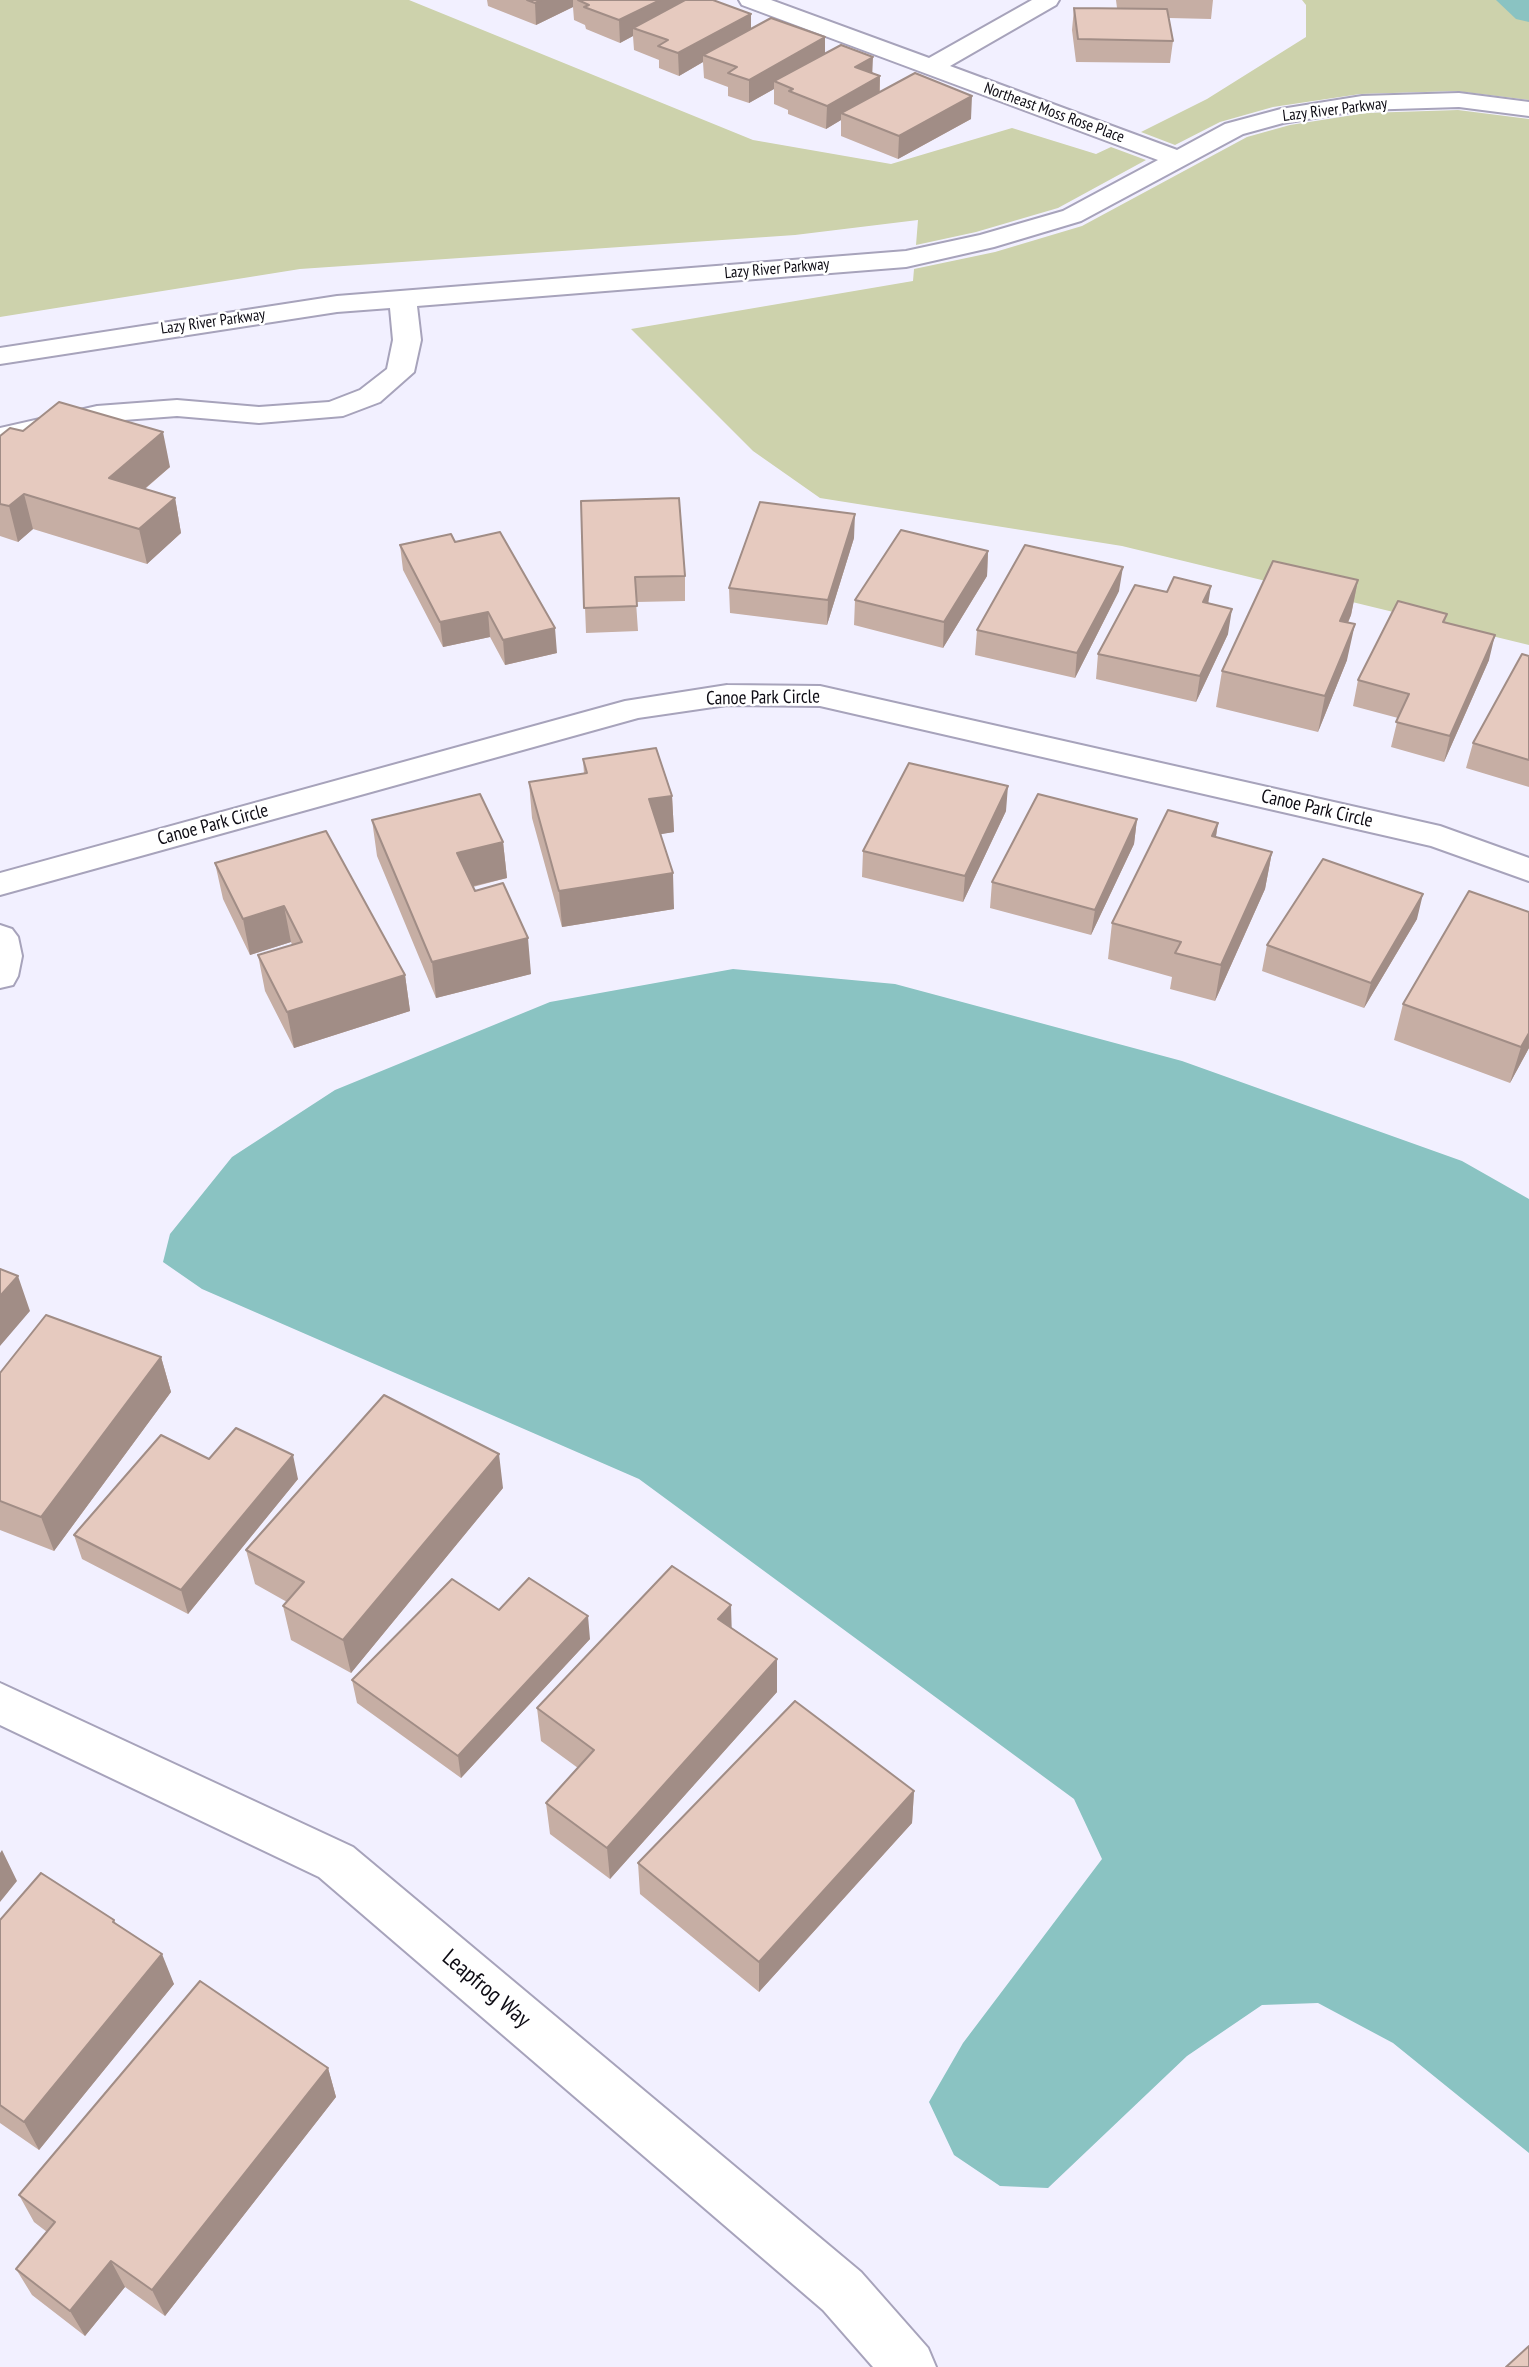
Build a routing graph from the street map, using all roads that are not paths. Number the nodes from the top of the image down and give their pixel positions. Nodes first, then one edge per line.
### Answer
1 (750, 0) edge
2 (1048, 0) edge
3 (931, 67) junction
4 (1529, 110) edge
5 (1177, 158) junction
6 (403, 299) junction
7 (0, 356) edge
8 (0, 438) edge
9 (1529, 870) edge
10 (0, 884) edge
11 (0, 937) edge
12 (0, 976) edge
13 (0, 1703) edge
14 (909, 2367) edge

1 - 3 street, Northeast Moss Rose Place
2 - 3 street
3 - 5 street, Northeast Moss Rose Place
4 - 5 street, Lazy River Parkway
5 - 6 street, Lazy River Parkway
6 - 7 street, Lazy River Parkway
6 - 8 street
9 - 10 street, Canoe Park Circle
11 - 12 street
13 - 14 street, Leapfrog Way

